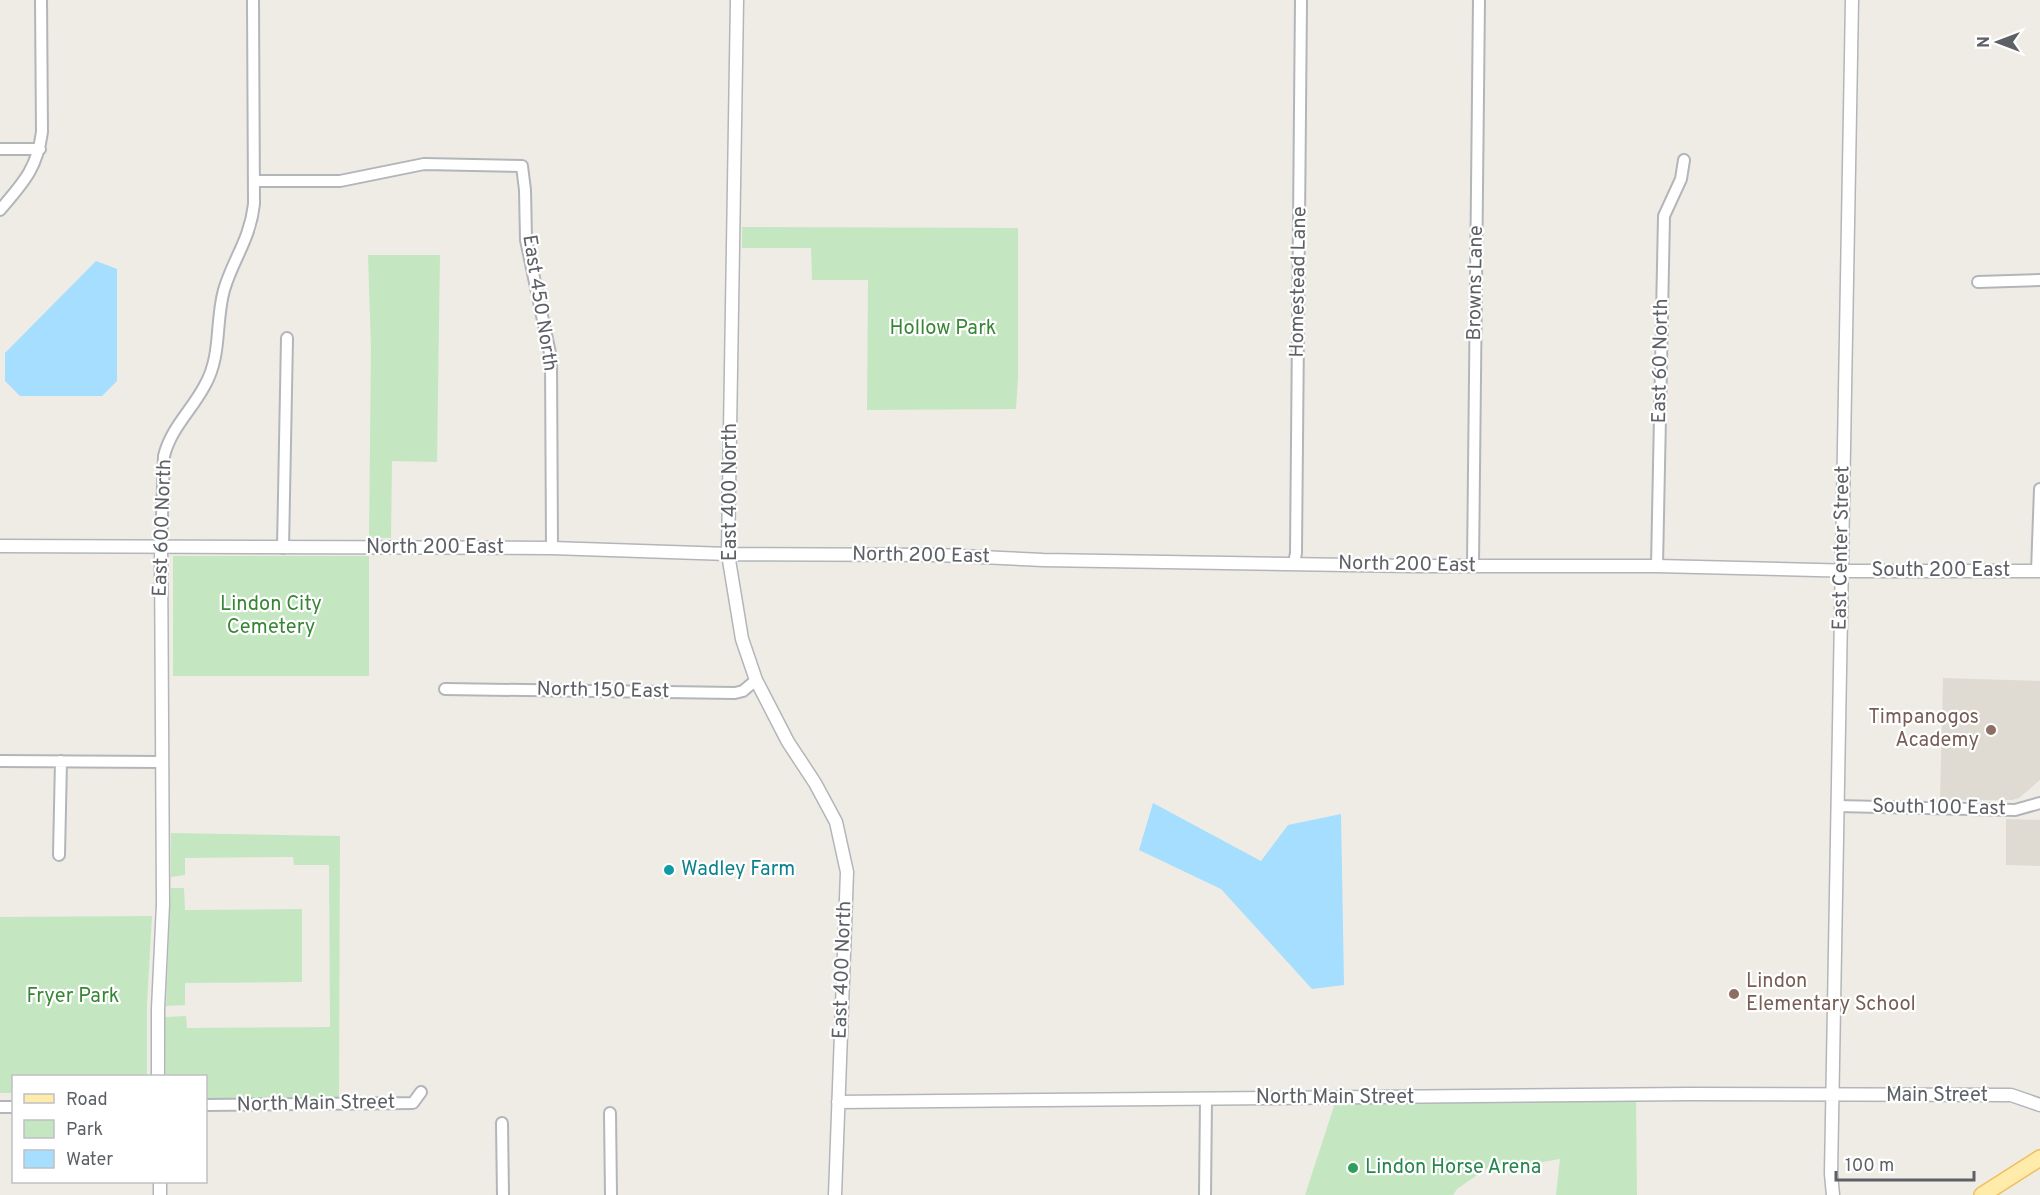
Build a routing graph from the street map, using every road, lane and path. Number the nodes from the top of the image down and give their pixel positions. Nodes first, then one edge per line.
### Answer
1 (41, 0) edge
2 (253, 0) edge
3 (737, 0) edge
4 (1301, 0) edge
5 (1479, 0) edge
6 (1852, 0) edge
7 (0, 149) edge
8 (40, 149) junction
9 (1684, 160) dead end
10 (254, 181) junction
11 (0, 210) edge
12 (2040, 280) edge
13 (1978, 282) dead end
14 (287, 338) dead end
15 (2040, 489) edge
16 (0, 546) edge
17 (161, 547) junction
18 (283, 548) junction
19 (552, 548) junction
20 (728, 554) junction
21 (1294, 563) junction
22 (1473, 565) junction
23 (1658, 566) junction
24 (1842, 571) junction
25 (2038, 571) edge
26 (756, 680) junction
27 (445, 689) dead end
28 (0, 761) edge
29 (61, 761) junction
30 (161, 762) junction
31 (2040, 803) edge
32 (1837, 806) junction
33 (59, 855) dead end
34 (158, 1075) edge
35 (421, 1092) dead end
36 (1833, 1096) junction
37 (1206, 1099) junction
38 (838, 1102) junction
39 (207, 1105) edge
40 (2040, 1105) edge
41 (610, 1113) dead end
42 (502, 1123) dead end
43 (2040, 1158) edge
44 (503, 1195) edge
45 (610, 1195) edge
46 (835, 1195) edge
47 (1205, 1195) edge
48 (1833, 1195) edge
49 (1982, 1195) edge

1 - 8 street
2 - 10 street, East 600 North
3 - 20 street, East 400 North
4 - 21 street, Homestead Lane
5 - 22 street, Browns Lane
6 - 24 street, East Center Street
7 - 8 street
8 - 11 street
9 - 23 street, East 60 North
10 - 17 street, East 600 North
10 - 19 street, East 450 North
12 - 13 street
14 - 18 street
15 - 25 street
16 - 17 street, North 200 East
17 - 18 street, North 200 East
17 - 30 street, East 600 North
18 - 19 street, North 200 East
19 - 20 street, North 200 East
20 - 21 street, North 200 East
20 - 26 street, East 400 North
21 - 22 street, North 200 East
22 - 23 street, North 200 East
23 - 24 street, North 200 East
24 - 25 street, South 200 East
24 - 32 street, East Center Street
26 - 27 street, North 150 East
26 - 38 street, East 400 North
28 - 29 street
29 - 30 street
29 - 33 street
30 - 34 street, East 600 North
31 - 32 street, South 100 East
32 - 36 street, East Center Street
35 - 39 street, North Main Street
36 - 37 street, North Main Street
36 - 40 street, Main Street
36 - 48 street, East Center Street
37 - 38 street, North Main Street
37 - 47 street
38 - 46 street, East 400 North
41 - 45 street
42 - 44 street
43 - 49 main road

